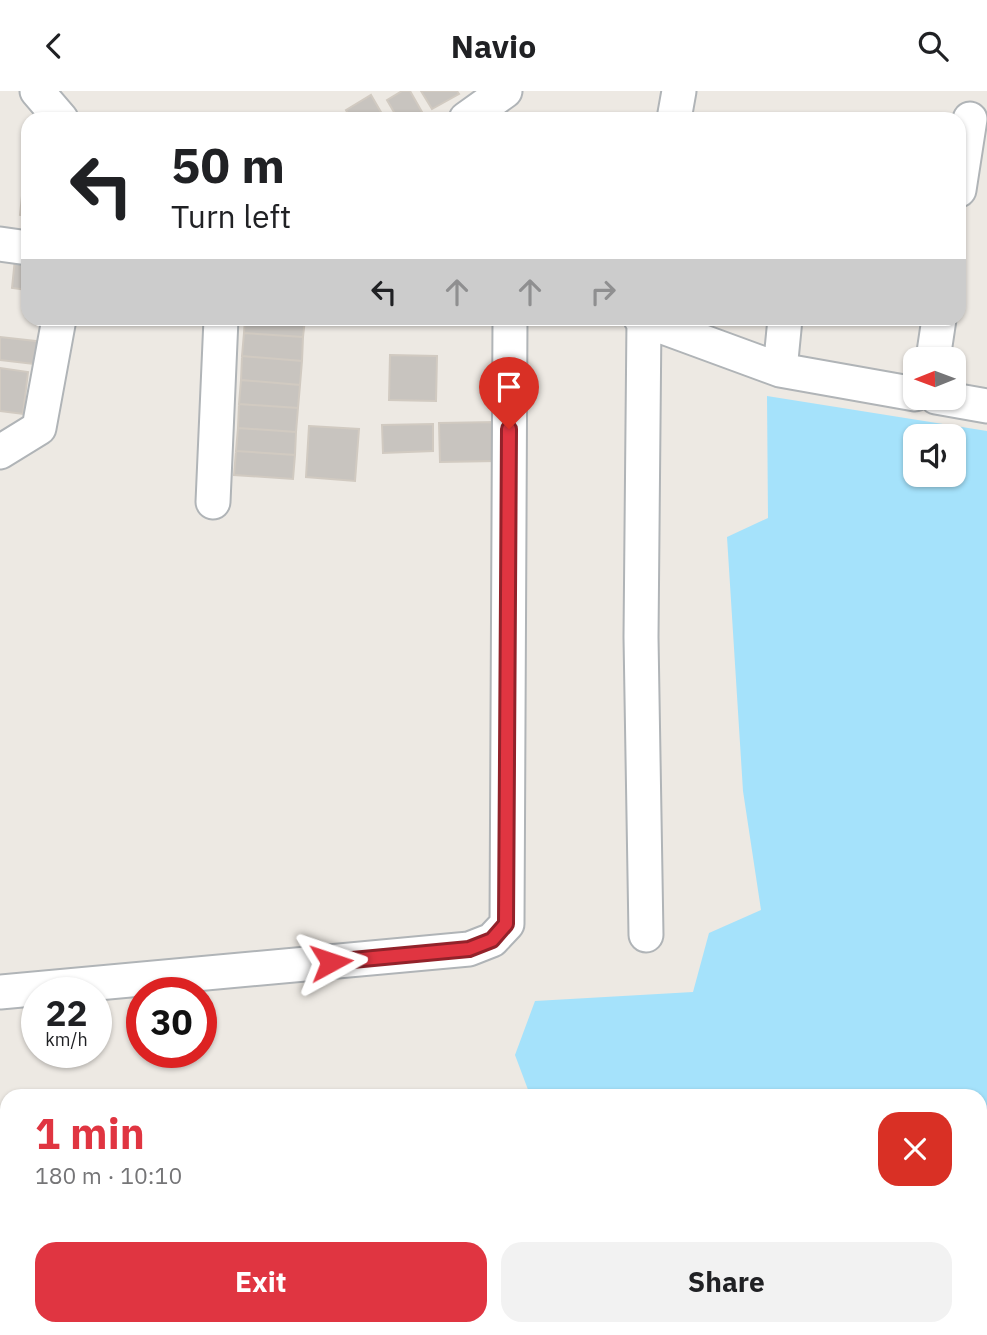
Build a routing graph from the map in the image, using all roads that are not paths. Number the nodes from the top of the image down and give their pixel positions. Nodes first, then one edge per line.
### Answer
1 (37, 91) edge
2 (505, 91) edge
3 (679, 91) edge
4 (55, 112) edge
5 (476, 112) edge
6 (675, 112) edge
7 (970, 119) dead end
8 (966, 145) edge
9 (0, 244) edge
10 (21, 247) edge
11 (58, 326) edge
12 (221, 326) edge
13 (510, 326) edge
14 (643, 326) edge
15 (662, 326) edge
16 (784, 326) edge
17 (938, 326) edge
18 (935, 347) edge
19 (780, 370) junction
20 (903, 392) edge
21 (966, 402) edge
22 (987, 406) edge
23 (0, 453) edge
24 (213, 502) dead end
25 (646, 935) dead end
26 (0, 992) edge

1 - 4 street
2 - 5 street
3 - 6 street
7 - 8 street
9 - 10 street
11 - 23 street
12 - 24 street
13 - 26 street
14 - 25 street
15 - 19 street
16 - 19 street
17 - 18 street
19 - 20 street
21 - 22 street

